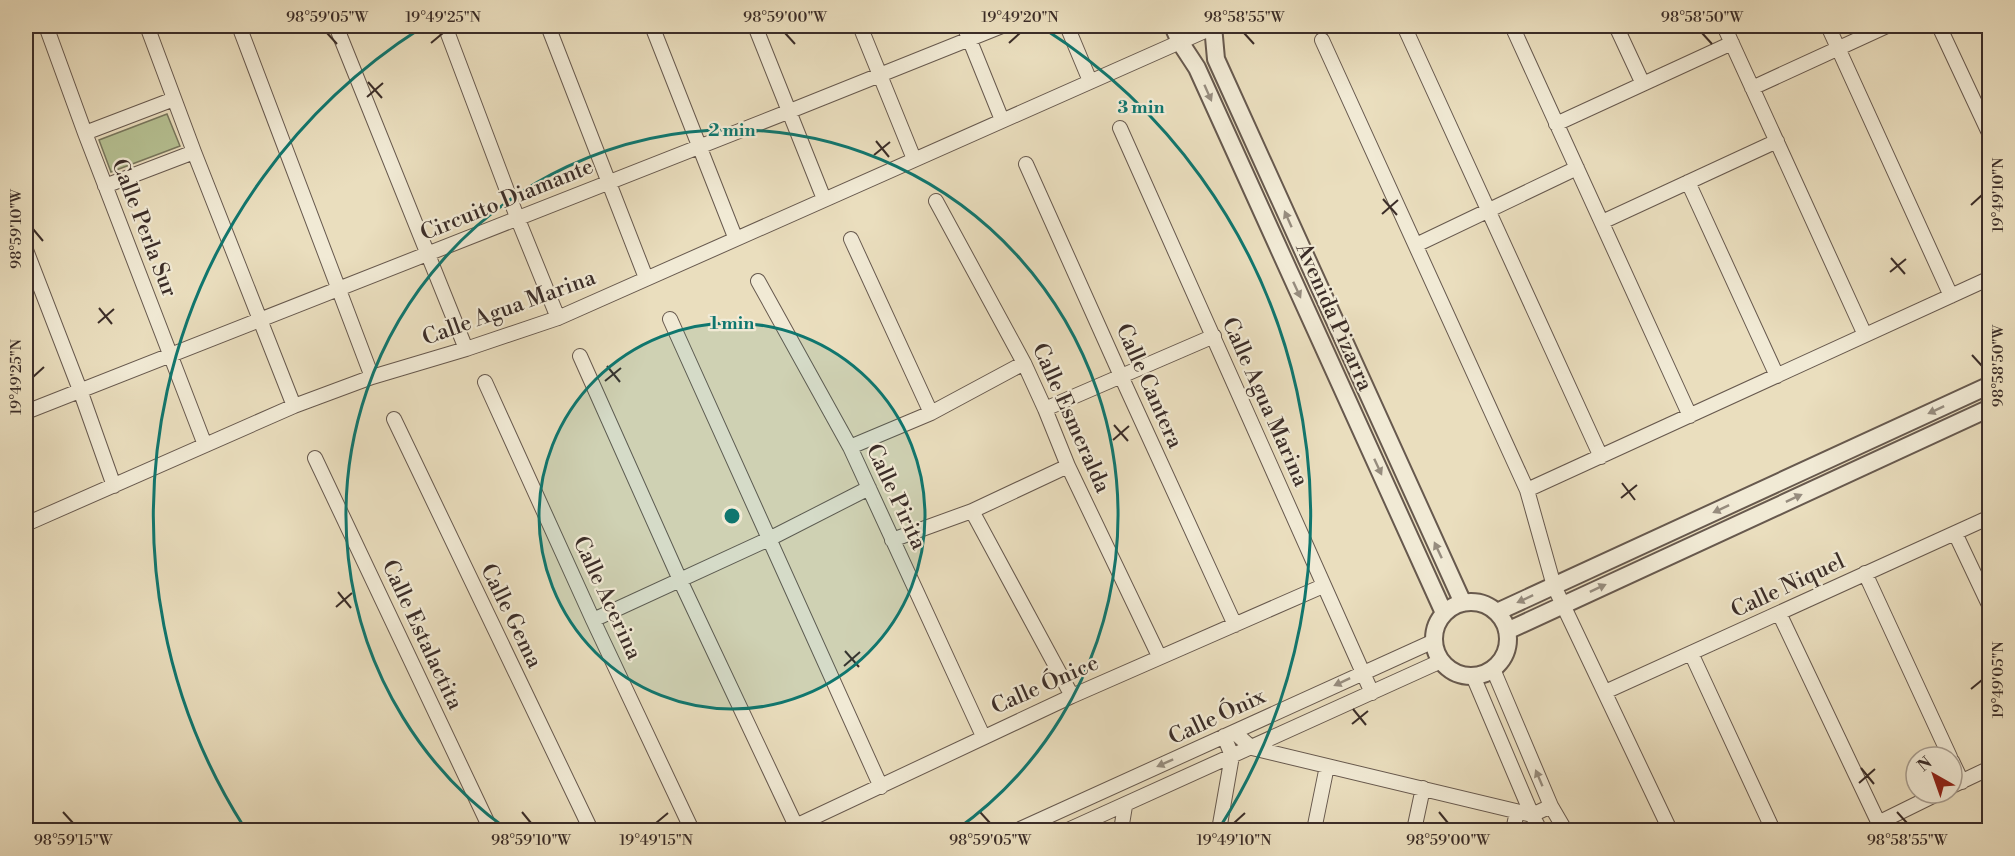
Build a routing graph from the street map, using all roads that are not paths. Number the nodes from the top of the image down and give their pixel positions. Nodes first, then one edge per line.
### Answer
1 (46, 26) edge
2 (147, 26) edge
3 (239, 26) edge
4 (336, 26) edge
5 (445, 26) edge
6 (548, 26) edge
7 (652, 26) edge
8 (755, 26) edge
9 (860, 26) edge
10 (1002, 26) edge
11 (1067, 26) edge
12 (1173, 26) edge
13 (1214, 26) edge
14 (1404, 26) edge
15 (1512, 26) edge
16 (1616, 26) edge
17 (1724, 26) edge
18 (1828, 26) edge
19 (1887, 26) edge
20 (1939, 26) edge
21 (967, 32) edge
22 (1322, 39) dead end
23 (1180, 42) junction
24 (1732, 43) junction
25 (1838, 48) junction
26 (1216, 59) junction
27 (1197, 68) junction
28 (879, 74) junction
29 (1090, 81) junction
30 (1643, 84) junction
31 (1752, 88) junction
32 (174, 99) junction
33 (790, 111) junction
34 (1002, 120) junction
35 (1556, 124) junction
36 (1120, 128) dead end
37 (85, 133) junction
38 (1989, 135) edge
39 (1777, 141) junction
40 (700, 146) junction
41 (194, 152) junction
42 (914, 159) junction
43 (1026, 164) dead end
44 (1577, 168) junction
45 (609, 182) junction
46 (1688, 182) junction
47 (105, 186) junction
48 (824, 198) junction
49 (936, 201) dead end
50 (1488, 209) junction
51 (517, 217) junction
52 (1602, 222) junction
53 (735, 237) junction
54 (851, 239) dead end
55 (1416, 244) junction
56 (26, 250) edge
57 (1303, 253) junction
58 (427, 254) junction
59 (1284, 262) junction
60 (646, 278) junction
61 (1989, 278) edge
62 (758, 281) dead end
63 (339, 289) junction
64 (1951, 296) junction
65 (558, 318) junction
66 (261, 319) junction
67 (670, 319) dead end
68 (1865, 335) junction
69 (1214, 336) junction
70 (466, 349) junction
71 (171, 354) junction
72 (580, 356) dead end
73 (1024, 363) junction
74 (1120, 376) junction
75 (1777, 376) junction
76 (372, 377) junction
77 (486, 382) dead end
78 (1989, 385) edge
79 (80, 390) junction
80 (1960, 399) junction
81 (294, 406) junction
82 (1989, 408) edge
83 (1046, 409) junction
84 (26, 412) edge
85 (931, 413) junction
86 (1690, 416) junction
87 (1968, 418) junction
88 (394, 419) dead end
89 (1380, 423) junction
90 (1361, 431) junction
91 (205, 445) junction
92 (850, 447) junction
93 (1601, 457) junction
94 (315, 458) dead end
95 (1068, 466) junction
96 (114, 486) junction
97 (869, 488) junction
98 (1527, 490) junction
99 (1761, 490) junction
100 (1769, 509) junction
101 (972, 511) junction
102 (1989, 517) edge
103 (26, 524) edge
104 (1954, 533) junction
105 (769, 539) junction
106 (892, 540) junction
107 (1865, 573) junction
108 (681, 580) junction
109 (1323, 586) junction
110 (1554, 586) junction
111 (1463, 603) junction
112 (1563, 605) junction
113 (1989, 607) edge
114 (1497, 612) junction
115 (1444, 613) junction
116 (1779, 613) junction
117 (593, 620) junction
118 (1235, 625) junction
119 (1507, 631) junction
120 (1434, 641) junction
121 (1691, 653) junction
122 (1159, 656) junction
123 (1441, 661) junction
124 (1493, 669) junction
125 (1362, 673) junction
126 (1473, 676) junction
127 (1605, 692) junction
128 (1371, 693) junction
129 (1072, 696) junction
130 (1229, 734) junction
131 (983, 736) junction
132 (1945, 745) edge
133 (1252, 748) junction
134 (1232, 756) junction
135 (1327, 766) junction
136 (1989, 768) edge
137 (1964, 780) edge
138 (881, 787) junction
139 (1423, 788) junction
140 (1918, 805) edge
141 (1125, 806) junction
142 (1551, 806) junction
143 (1517, 812) junction
144 (1532, 815) junction
145 (1880, 827) edge
146 (791, 829) edge
147 (491, 831) edge
148 (591, 831) edge
149 (692, 831) edge
150 (1018, 831) edge
151 (1068, 831) edge
152 (1121, 831) edge
153 (1219, 831) edge
154 (1314, 831) edge
155 (1414, 831) edge
156 (1513, 831) edge
157 (1540, 831) edge
158 (1565, 831) edge
159 (1670, 831) edge
160 (1773, 831) edge

1 - 37 street, Calle Perla Sur
2 - 32 street
3 - 63 street
4 - 58 street
5 - 51 street
6 - 45 street
7 - 40 street
8 - 33 street
9 - 28 street
10 - 21 street, Circuito Diamante
11 - 29 street
12 - 23 street, Avenida Pizarra
13 - 23 street, Calle Agua Marina
13 - 26 street, Avenida Pizarra
14 - 50 street
15 - 35 street
16 - 30 street
17 - 24 street
18 - 25 street
19 - 25 street
20 - 38 street
21 - 28 street, Circuito Diamante
21 - 34 street
22 - 55 street
23 - 27 street, Avenida Pizarra
23 - 29 street, Calle Agua Marina
24 - 30 street
24 - 31 street
25 - 31 street
25 - 64 street
26 - 27 street
57 -> 26 street, Avenida Pizarra
27 -> 59 street, Avenida Pizarra
28 - 33 street, Circuito Diamante
28 - 42 street
29 - 34 street, Calle Agua Marina
30 - 35 street
31 - 39 street
32 - 37 street
32 - 41 street
33 - 40 street, Circuito Diamante
33 - 48 street
34 - 42 street, Calle Agua Marina
35 - 44 street
36 - 69 street, Calle Agua Marina
37 - 47 street, Calle Perla Sur
39 - 46 street
39 - 68 street
40 - 45 street, Circuito Diamante
40 - 53 street
41 - 47 street
41 - 66 street
42 - 48 street, Calle Agua Marina
43 - 74 street, Calle Cantera
44 - 50 street
44 - 52 street
45 - 51 street, Circuito Diamante
45 - 60 street
46 - 52 street
46 - 75 street
47 - 71 street, Calle Perla Sur
48 - 53 street, Calle Agua Marina
49 - 73 street, Calle Esmeralda
50 - 55 street
50 - 93 street
51 - 58 street, Circuito Diamante
51 - 65 street
52 - 86 street
53 - 60 street, Calle Agua Marina
54 - 85 street
55 - 98 street
56 - 79 street
57 - 59 street
57 - 89 street, Avenida Pizarra
58 - 63 street, Circuito Diamante
58 - 70 street
59 -> 90 street, Avenida Pizarra
60 - 65 street, Calle Agua Marina
61 - 64 street
62 - 92 street, Calle Pirita
63 - 66 street, Circuito Diamante
63 - 76 street
64 - 68 street
65 - 70 street, Calle Agua Marina
66 - 71 street, Circuito Diamante
66 - 81 street
67 - 105 street
68 - 75 street
69 - 74 street
69 - 109 street, Calle Agua Marina
70 - 76 street, Calle Agua Marina
71 - 79 street, Circuito Diamante
71 - 91 street, Calle Perla Sur
72 - 108 street
73 - 83 street, Calle Esmeralda
73 - 85 street
74 - 83 street
74 - 118 street, Calle Cantera
75 - 86 street
76 - 81 street, Calle Agua Marina
77 - 117 street, Calle Acerina
78 - 80 street
79 - 84 street, Circuito Diamante
79 - 96 street
80 - 87 street
80 -> 99 street
81 - 91 street, Calle Agua Marina
82 - 87 street
83 - 95 street, Calle Esmeralda
85 - 92 street
86 - 93 street
100 -> 87 street
88 - 148 street, Calle Gema
89 - 90 street
111 -> 89 street, Avenida Pizarra
90 -> 115 street, Avenida Pizarra
91 - 96 street, Calle Agua Marina
92 - 97 street, Calle Pirita
93 - 98 street
94 - 147 street, Calle Estalactita
95 - 101 street
95 - 122 street, Calle Esmeralda
96 - 103 street, Calle Agua Marina
97 - 105 street
97 - 106 street, Calle Pirita
98 - 110 street
99 - 100 street
99 -> 110 street
112 -> 100 street
101 - 106 street
101 - 129 street
102 - 104 street, Calle Niquel
104 - 107 street, Calle Niquel
104 - 113 street
105 - 108 street
105 - 138 street
106 - 131 street, Calle Pirita
107 - 116 street, Calle Niquel
107 - 132 street
108 - 117 street
108 - 146 street
109 - 118 street, Calle Ónice
109 - 125 street, Calle Agua Marina
110 - 112 street
110 -> 114 street
111 - 114 street
111 - 115 street
112 - 119 street
112 - 127 street
114 - 119 street
115 - 120 street
116 - 121 street, Calle Niquel
116 - 145 street
117 - 149 street, Calle Acerina
118 - 122 street, Calle Ónice
119 - 124 street
120 - 123 street
120 - 125 street, Calle Ónix
121 - 127 street, Calle Niquel
121 - 160 street
122 - 129 street, Calle Ónice
123 - 126 street
123 - 128 street, Calle Ónix
124 - 126 street
142 -> 124 street
125 - 128 street, Calle Agua Marina
125 -> 130 street, Calle Ónix
126 - 144 street
127 - 159 street
128 - 133 street, Calle Ónix
129 - 131 street, Calle Ónice
130 - 133 street
130 - 134 street
130 -> 150 street, Calle Ónix
131 - 138 street, Calle Ónice
133 - 134 street, Calle Ónix
133 - 135 street
134 - 141 street, Calle Ónix
134 - 153 street
135 - 139 street
135 - 154 street
136 - 137 street
138 - 146 street, Calle Ónice
139 - 143 street
139 - 155 street
140 - 145 street
141 - 151 street, Calle Ónix
141 - 152 street
142 - 144 street
142 - 158 street
143 - 144 street
143 - 156 street
144 - 157 street

